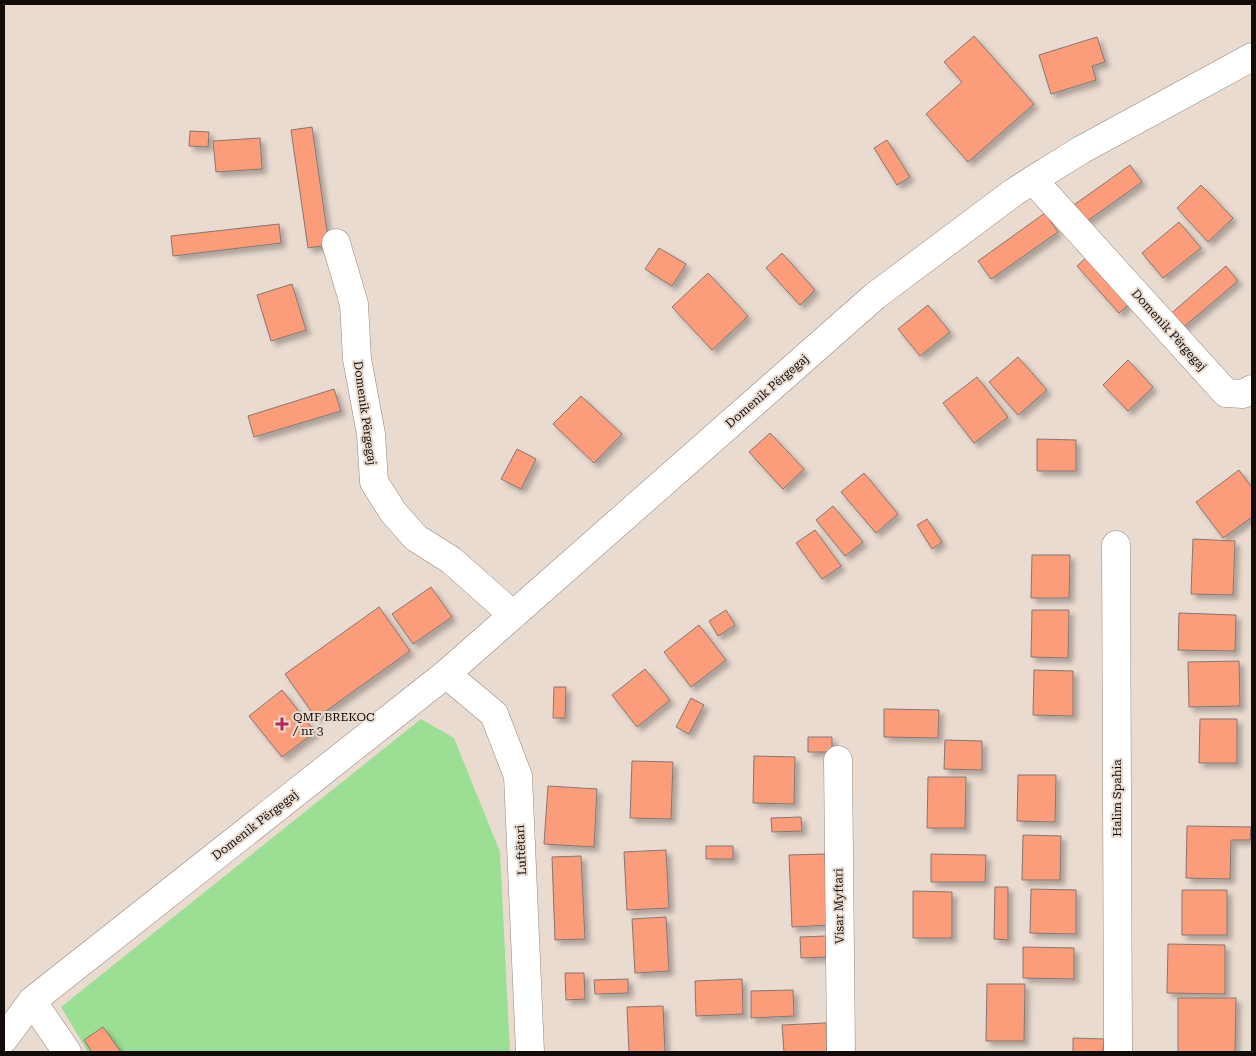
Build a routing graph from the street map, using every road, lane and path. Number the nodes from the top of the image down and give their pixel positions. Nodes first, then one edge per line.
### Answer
1 (1252, 57) edge
2 (1033, 180) junction
3 (336, 242) dead end
4 (1252, 389) edge
5 (1116, 545) dead end
6 (512, 615) junction
7 (446, 674) junction
8 (838, 760) dead end
9 (32, 1001) junction
10 (4, 1039) edge
11 (67, 1052) edge
12 (530, 1052) edge
13 (841, 1052) edge
14 (1118, 1052) edge

1 - 2 street, Domenik Përgegaj
2 - 4 street, Domenik Përgegaj
2 - 6 street, Domenik Përgegaj
3 - 6 street, Domenik Përgegaj
5 - 14 street, Halim Spahia
6 - 7 street, Domenik Përgegaj
7 - 9 street, Domenik Përgegaj
7 - 12 street, Luftëtari
8 - 13 street, Visar Myftari
9 - 10 street, Domenik Përgegaj
9 - 11 street

